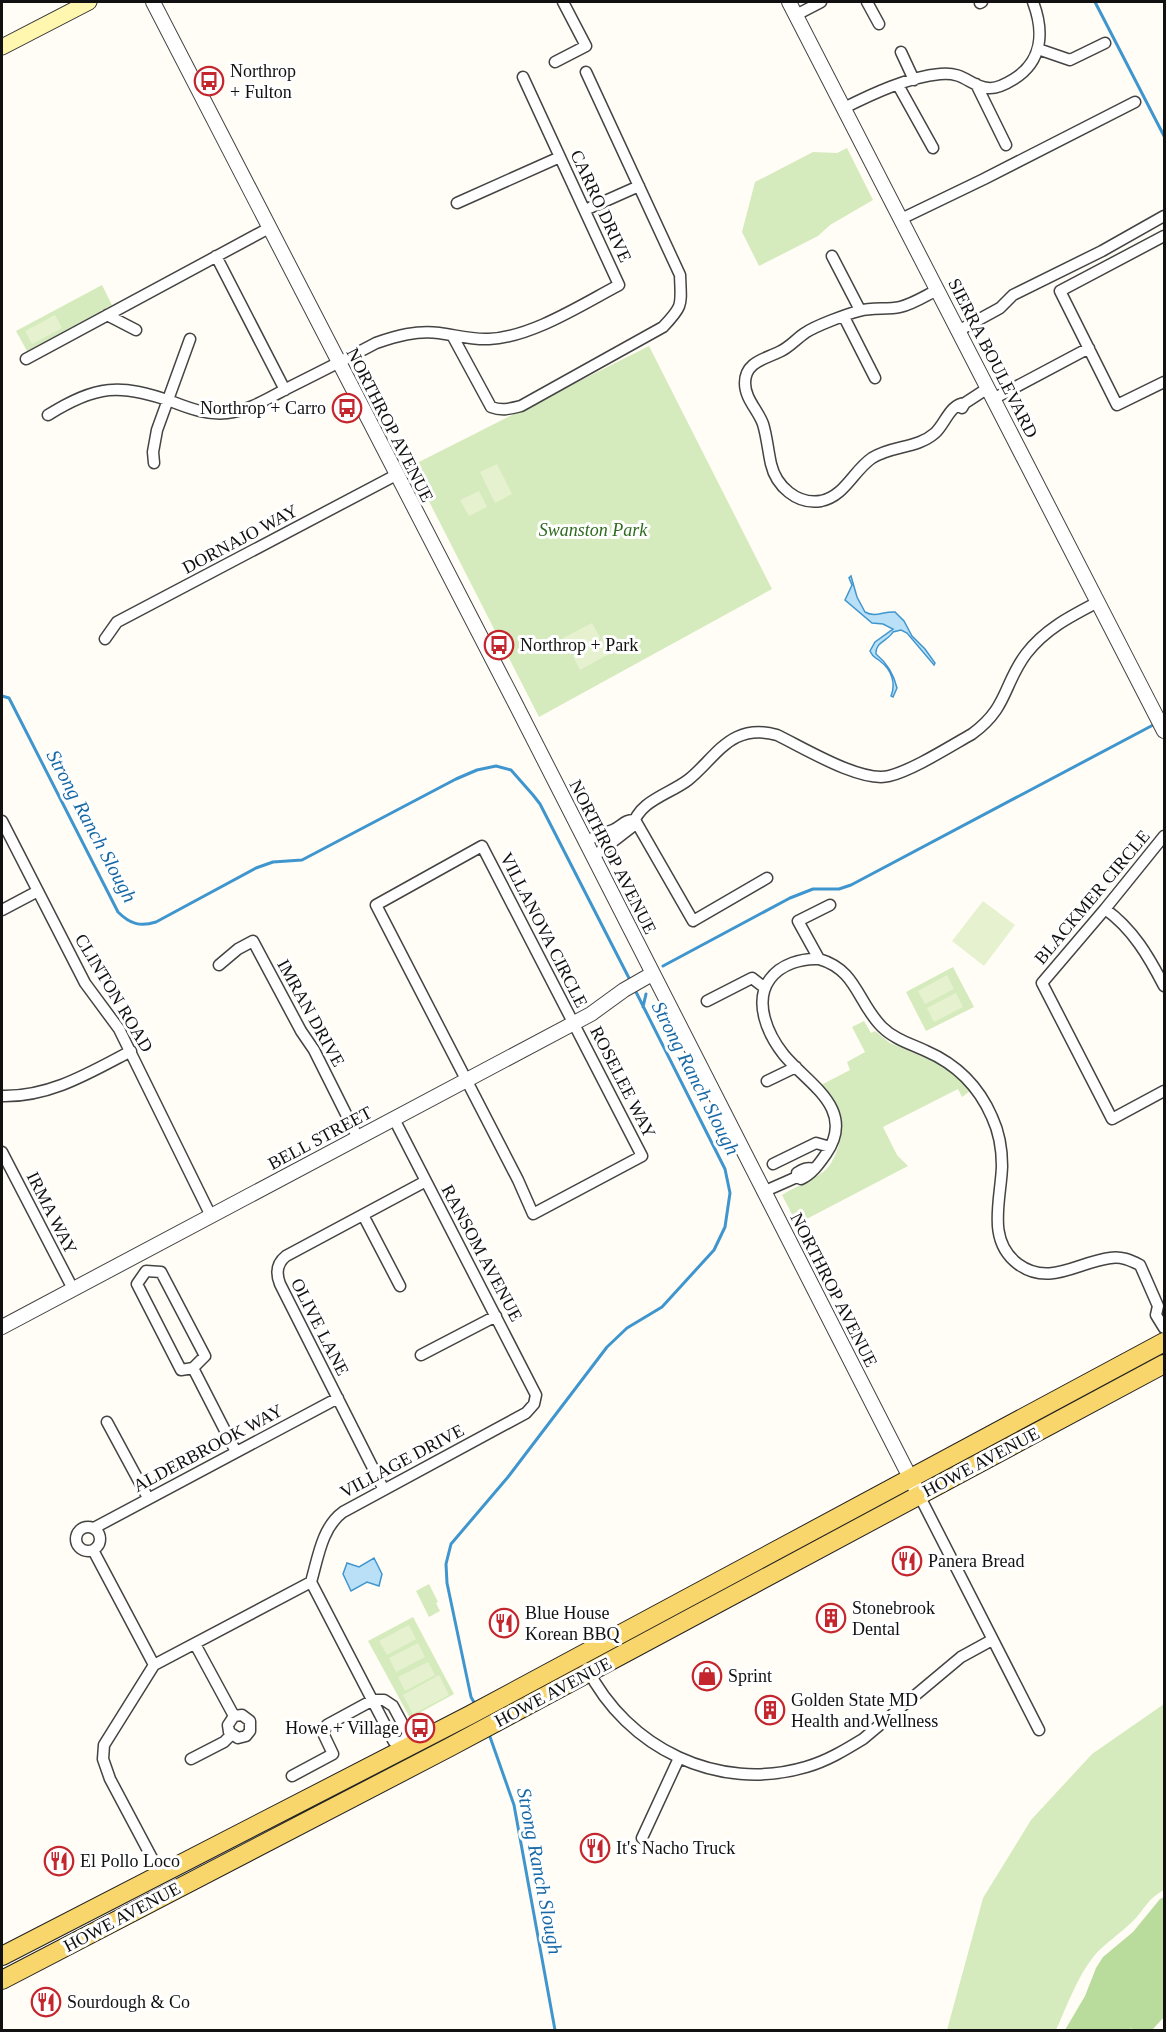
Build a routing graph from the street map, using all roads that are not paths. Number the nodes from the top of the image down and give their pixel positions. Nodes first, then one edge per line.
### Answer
1 (89, 2) edge
2 (153, 2) edge
3 (563, 2) edge
4 (789, 2) edge
5 (821, 2) edge
6 (867, 2) edge
7 (1034, 2) edge
8 (796, 15) junction
9 (879, 24) dead end
10 (1105, 43) dead end
11 (2, 46) edge
12 (1038, 49) junction
13 (901, 52) dead end
14 (555, 62) dead end
15 (586, 72) dead end
16 (523, 77) dead end
17 (914, 80) junction
18 (976, 84) junction
19 (898, 85) junction
20 (1135, 102) dead end
21 (844, 108) junction
22 (1006, 146) dead end
23 (933, 148) dead end
24 (560, 157) junction
25 (639, 186) junction
26 (457, 203) dead end
27 (585, 210) junction
28 (1164, 216) edge
29 (901, 219) junction
30 (269, 228) junction
31 (1164, 236) edge
32 (216, 256) junction
33 (832, 256) dead end
34 (937, 290) junction
35 (860, 310) junction
36 (107, 315) junction
37 (844, 316) junction
38 (136, 330) dead end
39 (958, 331) junction
40 (452, 336) junction
41 (189, 339) dead end
42 (1089, 348) junction
43 (26, 358) dead end
44 (338, 363) junction
45 (874, 378) dead end
46 (1164, 382) edge
47 (285, 390) junction
48 (991, 394) junction
49 (168, 400) junction
50 (48, 415) dead end
51 (154, 463) dead end
52 (396, 475) junction
53 (1098, 602) junction
54 (105, 639) dead end
55 (1162, 725) edge
56 (635, 820) junction
57 (2, 821) edge
58 (617, 833) junction
59 (1164, 836) edge
60 (585, 842) junction
61 (592, 856) junction
62 (767, 878) dead end
63 (38, 891) junction
64 (830, 905) dead end
65 (1105, 909) junction
66 (2, 910) edge
67 (819, 959) junction
68 (219, 965) dead end
69 (652, 974) junction
70 (1164, 986) edge
71 (765, 988) junction
72 (708, 1001) dead end
73 (574, 1024) junction
74 (131, 1052) junction
75 (796, 1067) junction
76 (466, 1080) junction
77 (767, 1081) dead end
78 (1164, 1091) edge
79 (2, 1096) edge
80 (394, 1119) junction
81 (358, 1138) junction
82 (830, 1147) junction
83 (2, 1152) edge
84 (773, 1164) dead end
85 (426, 1181) junction
86 (763, 1192) junction
87 (363, 1215) junction
88 (211, 1216) junction
89 (137, 1255) junction
90 (146, 1271) junction
91 (400, 1286) dead end
92 (73, 1289) junction
93 (1161, 1306) edge
94 (496, 1316) junction
95 (2, 1327) edge
96 (1164, 1328) edge
97 (1164, 1342) edge
98 (421, 1355) dead end
99 (1164, 1356) edge
100 (1164, 1364) edge
101 (193, 1368) junction
102 (1120, 1388) junction
103 (338, 1398) junction
104 (534, 1404) joint
105 (107, 1422) dead end
106 (236, 1452) junction
107 (915, 1487) junction
108 (384, 1490) junction
109 (148, 1498) junction
110 (93, 1528) junction
111 (93, 1550) junction
112 (311, 1582) junction
113 (992, 1640) junction
114 (195, 1644) junction
115 (580, 1655) junction
116 (154, 1665) junction
117 (589, 1672) junction
118 (373, 1700) junction
119 (472, 1713) junction
120 (234, 1716) junction
121 (1039, 1730) dead end
122 (231, 1735) junction
123 (405, 1745) junction
124 (679, 1758) junction
125 (191, 1759) dead end
126 (411, 1767) junction
127 (291, 1776) dead end
128 (363, 1790) junction
129 (642, 1838) dead end
130 (161, 1875) junction
131 (114, 1922) junction
132 (2, 1956) edge
133 (2, 1980) edge

1 - 11 main road
2 - 30 street, NORTHROP AVENUE
3 - 14 street
4 - 8 street, SIERRA BOULEVARD
5 - 8 street
6 - 9 street
7 - 12 street
8 - 21 street, SIERRA BOULEVARD
10 - 12 street
12 - 18 street
13 - 17 street
15 - 25 street
16 - 24 street, CARRO DRIVE
17 - 18 street
17 - 19 street
18 - 22 street
19 - 21 street
19 - 23 street
20 - 29 street
21 - 29 street, SIERRA BOULEVARD
24 - 26 street
24 - 27 street, CARRO DRIVE
25 - 27 street
25 - 40 street
27 - 40 street, CARRO DRIVE
28 - 39 street
29 - 34 street, SIERRA BOULEVARD
30 - 32 street
30 - 44 street, NORTHROP AVENUE
31 - 42 street
32 - 36 street
32 - 47 street
33 - 35 street
34 - 35 street
34 - 39 street, SIERRA BOULEVARD
35 - 37 street
36 - 38 street
36 - 43 street
37 - 45 street
37 - 48 street
39 - 48 street, SIERRA BOULEVARD
40 - 44 street, CARRO DRIVE
41 - 49 street
42 - 46 street
42 - 48 street
44 - 47 street, CARRO DRIVE
44 - 52 street, NORTHROP AVENUE
47 - 49 street, CARRO DRIVE
48 - 53 street, SIERRA BOULEVARD
49 - 50 street, CARRO DRIVE
49 - 51 street
52 - 54 street, DORNAJO WAY
52 - 60 street, NORTHROP AVENUE
53 - 55 street, SIERRA BOULEVARD
53 - 56 street
56 - 58 street
56 - 62 street
57 - 63 street, CLINTON ROAD
58 - 60 street
58 - 61 street
59 - 65 street, BLACKMER CIRCLE
60 - 61 street, NORTHROP AVENUE
61 - 69 street, NORTHROP AVENUE
63 - 66 street
63 - 74 street, CLINTON ROAD
64 - 67 street
65 - 70 street
65 - 78 street, BLACKMER CIRCLE
67 - 71 street
67 - 93 street
68 - 81 street, IMRAN DRIVE
69 - 73 street, BELL STREET
69 - 86 street, NORTHROP AVENUE
71 - 72 street
71 - 75 street
73 - 76 street, BELL STREET
73 - 76 street, ROSELEE WAY
73 - 76 street, VILLANOVA CIRCLE
74 - 79 street
74 - 88 street, CLINTON ROAD
75 - 77 street
75 - 82 street
76 - 80 street, BELL STREET
80 - 81 street, BELL STREET
80 - 85 street, RANSOM AVENUE
81 - 88 street, BELL STREET
82 - 84 street
82 - 86 street
83 - 92 street, IRMA WAY
85 - 87 street, OLIVE LANE
85 - 94 street, RANSOM AVENUE
86 - 107 street, NORTHROP AVENUE
87 - 91 street
87 - 103 street, OLIVE LANE
88 - 89 street, BELL STREET
89 - 90 street
89 - 92 street, BELL STREET
90 - 101 street
90 - 101 street
92 - 95 street, BELL STREET
93 - 96 street
94 - 98 street
94 - 104 street, RANSOM AVENUE
97 - 107 main road, HOWE AVENUE
99 - 102 main road
100 - 102 main road, HOWE AVENUE
101 - 106 street
102 - 107 main road, HOWE AVENUE
103 - 106 street, ALDERBROOK WAY
103 - 108 street, OLIVE LANE
104 - 108 street, VILLAGE DRIVE
105 - 109 street
106 - 109 street, ALDERBROOK WAY
107 - 113 street, NORTHROP AVENUE
107 - 115 main road, HOWE AVENUE
107 - 117 main road, HOWE AVENUE
108 - 112 street, VILLAGE DRIVE
109 - 110 street, ALDERBROOK WAY
110 - 111 street, ALDERBROOK WAY
110 - 111 street, ALDERBROOK WAY
111 - 116 street, ALDERBROOK WAY
112 - 114 street
112 - 118 street
113 - 121 street, NORTHROP AVENUE
113 - 124 street
114 - 116 street
114 - 120 street
115 - 117 street
115 - 119 main road, HOWE AVENUE
116 - 130 street
117 - 124 street
117 - 126 main road, HOWE AVENUE
118 - 123 street
118 - 123 street
118 - 127 street
119 - 123 main road, HOWE AVENUE
119 - 126 main road
120 - 122 street
120 - 122 street
122 - 125 street
123 - 128 main road
123 - 130 main road, HOWE AVENUE
124 - 129 street
126 - 128 main road, HOWE AVENUE
128 - 131 main road, HOWE AVENUE
130 - 131 main road
130 - 132 main road, HOWE AVENUE
131 - 133 main road, HOWE AVENUE

